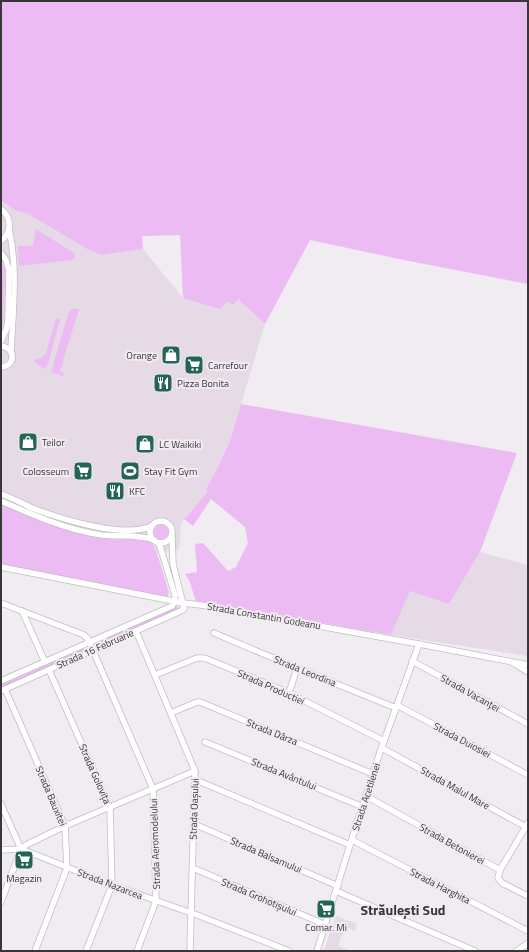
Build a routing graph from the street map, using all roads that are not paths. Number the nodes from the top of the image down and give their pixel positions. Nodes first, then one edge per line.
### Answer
1 (1, 209) edge
2 (9, 229) junction
3 (1, 241) edge
4 (1, 253) edge
5 (1, 341) edge
6 (1, 346) edge
7 (11, 351) junction
8 (2, 369) edge
9 (1, 494) edge
10 (1, 501) edge
11 (152, 526) junction
12 (172, 535) junction
13 (156, 541) junction
14 (1, 567) edge
15 (175, 601) junction
16 (1, 602) edge
17 (183, 603) junction
18 (22, 611) junction
19 (136, 631) junction
20 (214, 633) dead end
21 (89, 642) junction
22 (419, 644) junction
23 (93, 650) junction
24 (412, 661) junction
25 (510, 661) junction
26 (45, 662) junction
27 (528, 665) edge
28 (298, 668) junction
29 (49, 670) junction
30 (528, 672) edge
31 (155, 675) junction
32 (1, 680) edge
33 (3, 690) edge
34 (289, 693) junction
35 (396, 706) junction
36 (171, 713) junction
37 (528, 724) edge
38 (384, 740) junction
39 (205, 742) dead end
40 (382, 748) junction
41 (195, 771) junction
42 (373, 774) junction
43 (528, 774) edge
44 (196, 780) junction
45 (153, 789) junction
46 (366, 796) junction
47 (1, 804) edge
48 (363, 807) junction
49 (110, 808) junction
50 (194, 824) junction
51 (65, 826) junction
52 (527, 826) edge
53 (351, 843) junction
54 (21, 849) junction
55 (1, 850) edge
56 (67, 868) junction
57 (192, 868) junction
58 (500, 870) junction
59 (112, 885) junction
60 (337, 888) junction
61 (528, 896) edge
62 (156, 901) junction
63 (1, 902) edge
64 (191, 913) junction
65 (326, 925) junction
66 (528, 932) edge
67 (528, 943) edge
68 (35, 951) edge
69 (86, 951) edge
70 (137, 951) edge
71 (190, 951) edge
72 (289, 951) edge
73 (317, 951) edge
74 (475, 951) edge
75 (517, 951) edge

1 - 2 street
2 - 3 street
2 - 7 street
4 - 5 street
6 - 7 street
7 - 8 street
9 - 11 street
10 - 13 street
11 - 12 street
11 - 13 street
12 - 13 street
12 - 17 street
13 - 15 street
14 - 15 street, Strada Constantin Godeanu
15 - 17 street, Strada Constantin Godeanu
15 - 21 street, Strada 16 Februarie
16 - 18 street
17 - 19 street, Strada 16 Februarie
17 - 22 street, Strada Constantin Godeanu
18 - 21 street
18 - 26 street
19 - 23 street, Strada 16 Februarie
19 - 31 street, Strada Oașului
20 - 28 street, Strada Leordina
21 - 23 street, Strada Aeromodelului
21 - 26 street, Strada 16 Februarie
22 - 24 street, Strada Acetilenei
22 - 25 street, Strada Constantin Godeanu
23 - 29 street, Strada 16 Februarie
23 - 45 street, Strada Aeromodelului
24 - 35 street, Strada Acetilenei
24 - 37 street, Strada Vacanței
25 - 27 street, Strada Constantin Godeanu
25 - 30 street
26 - 32 street, Strada 16 Februarie
28 - 34 street
28 - 35 street, Strada Leordina
29 - 33 street, Strada 16 Februarie
29 - 49 street, Strada Golovița
31 - 34 street, Strada Productiei
31 - 36 street, Strada Oașului
33 - 51 street, Strada Bauxitei
34 - 38 street, Strada Productiei
35 - 38 street, Strada Acetilenei
35 - 43 street, Strada Duiosiei
36 - 41 street, Strada Oașului
36 - 42 street, Strada Dârza
38 - 40 street, Strada Acetilenei
39 - 48 street, Strada Avântului
40 - 42 street, Strada Acetilenei
40 - 52 street, Strada Malul Mare
41 - 44 street, Strada Oașului
41 - 45 street
42 - 46 street, Strada Acetilenei
44 - 50 street, Strada Oașului
44 - 53 street, Strada Harghita
45 - 49 street
45 - 62 street, Strada Aeromodelului
46 - 48 street, Strada Acetilenei
46 - 58 street, Strada Betonierei
47 - 54 street
48 - 53 street, Strada Acetilenei
49 - 51 street
49 - 59 street, Strada Golovița
50 - 57 street, Strada Oașului
50 - 60 street, Strada Balsamului
51 - 54 street
51 - 56 street, Strada Bauxitei
52 - 58 street
53 - 60 street, Strada Acetilenei
53 - 66 street, Strada Harghita
54 - 55 street
54 - 56 street, Strada Nazarcea
54 - 63 street
56 - 59 street, Strada Nazarcea
56 - 68 street, Strada Bauxitei
57 - 64 street, Strada Oașului
57 - 65 street, Strada Grohotișului
58 - 61 street
59 - 62 street, Strada Nazarcea
59 - 69 street, Strada Golovița
60 - 65 street, Strada Acetilenei
60 - 74 street, Strada Balsamului
62 - 64 street, Strada Nazarcea
62 - 70 street, Strada Aeromodelului
64 - 71 street, Strada Oașului
64 - 72 street, Strada Nazarcea
65 - 73 street, Strada Acetilenei
67 - 75 street

